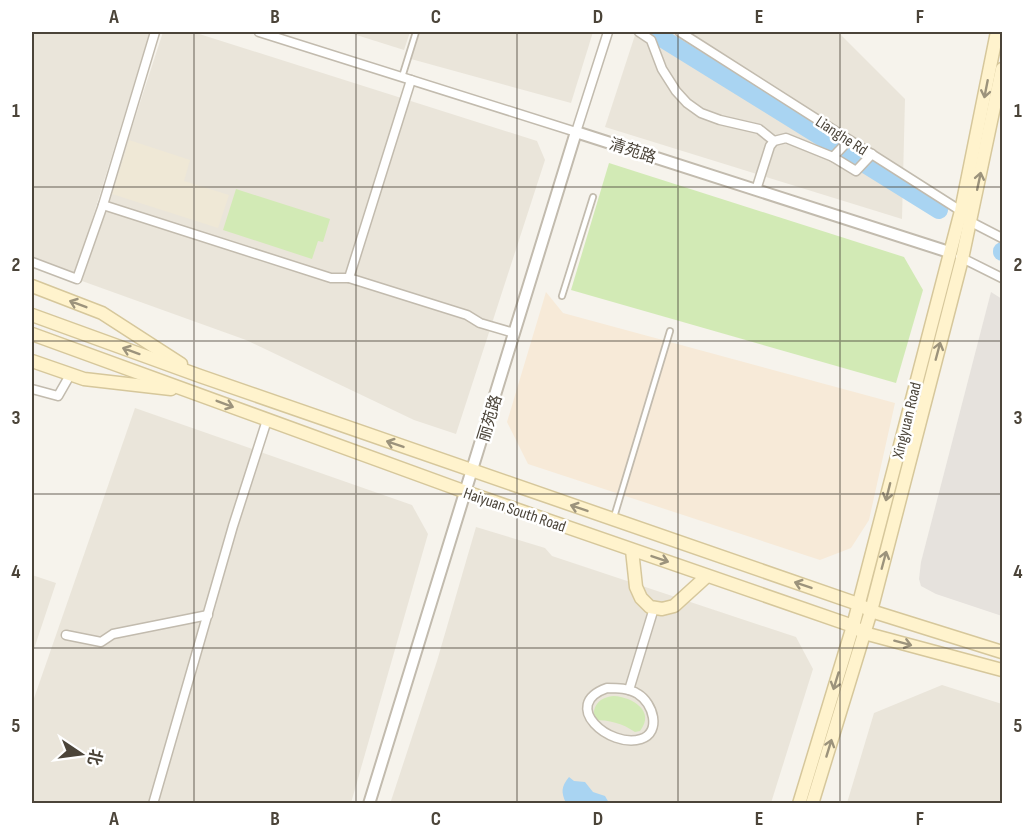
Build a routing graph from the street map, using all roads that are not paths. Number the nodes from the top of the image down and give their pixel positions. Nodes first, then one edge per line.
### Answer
1 (155, 32) edge
2 (259, 32) edge
3 (416, 32) edge
4 (608, 32) edge
5 (639, 32) edge
6 (680, 32) edge
7 (997, 32) edge
8 (1002, 69) edge
9 (407, 78) junction
10 (576, 132) junction
11 (849, 140) junction
12 (774, 141) junction
13 (872, 154) junction
14 (833, 157) junction
15 (756, 190) junction
16 (593, 197) dead end
17 (103, 205) junction
18 (961, 211) junction
19 (971, 222) junction
20 (1002, 238) edge
21 (949, 252) junction
22 (962, 259) junction
23 (32, 262) edge
24 (349, 278) junction
25 (1002, 278) edge
26 (32, 286) edge
27 (562, 296) dead end
28 (32, 315) edge
29 (670, 331) dead end
30 (514, 333) junction
31 (32, 334) edge
32 (32, 361) edge
33 (70, 375) junction
34 (200, 376) junction
35 (32, 388) edge
36 (194, 392) junction
37 (267, 420) junction
38 (472, 471) junction
39 (466, 492) junction
40 (613, 519) junction
41 (632, 550) junction
42 (707, 576) junction
43 (858, 604) junction
44 (654, 608) junction
45 (870, 611) junction
46 (208, 615) junction
47 (853, 626) junction
48 (864, 633) junction
49 (66, 635) dead end
50 (1002, 652) edge
51 (1002, 670) edge
52 (629, 690) junction
53 (153, 804) edge
54 (369, 804) edge
55 (799, 804) edge
56 (812, 804) edge

1 - 17 street
2 - 9 street, 清苑路
3 - 9 lane
4 - 10 street, 丽苑路
5 - 12 street
6 - 11 street, Lianghe Rd
7 -> 18 main road, Xingyuan Road
19 -> 8 main road, Xingyuan Road
9 - 10 street, 清苑路
9 - 24 street
10 - 15 street, 清苑路
10 - 30 street, 丽苑路
11 - 13 street, Lianghe Rd
11 - 14 street
12 - 14 street
12 - 15 street
13 - 14 street
13 - 18 street, Lianghe Rd
15 - 21 street, 清苑路
16 - 27 lane
17 - 23 street
17 - 24 street
18 - 19 street, Lianghe Rd
18 - 21 main road, Xingyuan Road
19 - 20 street, Lianghe Rd
19 - 22 main road, Xingyuan Road
21 - 22 street, 清苑路
21 -> 43 main road, Xingyuan Road
22 - 25 street, 清苑路
45 -> 22 main road, Xingyuan Road
24 - 30 street
34 -> 26 main road
34 -> 28 main road, Haiyuan South Road
29 - 40 lane
30 - 38 street, 丽苑路
31 - 36 main road, Haiyuan South Road
32 - 33 main road
33 - 35 street
33 - 36 main road
38 -> 34 main road, Haiyuan South Road
36 -> 37 main road, Haiyuan South Road
37 - 39 main road, Haiyuan South Road
37 - 46 street
38 - 39 street, 丽苑路
40 -> 38 main road, Haiyuan South Road
39 - 41 main road, Haiyuan South Road
39 - 54 street, 丽苑路
43 -> 40 main road, Haiyuan South Road
41 -> 42 main road, Haiyuan South Road
41 - 44 main road
42 - 44 main road
42 - 47 main road, Haiyuan South Road
43 - 45 main road, Haiyuan South Road
43 - 47 main road, Xingyuan Road
44 - 52 street
45 - 48 main road, Xingyuan Road
45 - 50 main road, Haiyuan South Road
46 - 49 street
46 - 53 street
47 - 48 main road, Haiyuan South Road
47 -> 55 main road, Xingyuan Road
48 -> 51 main road, Haiyuan South Road
56 -> 48 main road, Xingyuan Road
52 - 52 street

